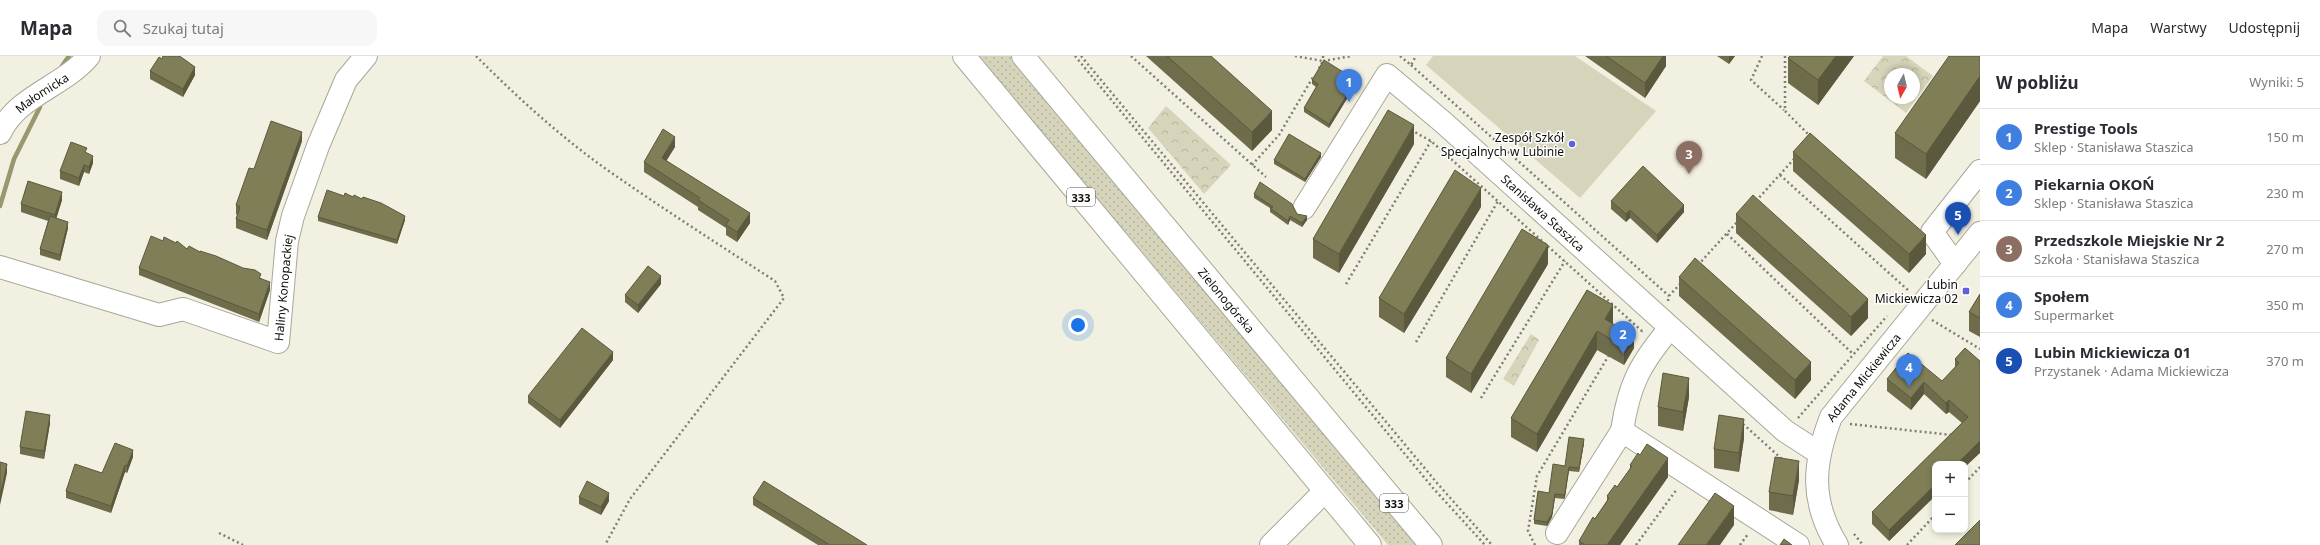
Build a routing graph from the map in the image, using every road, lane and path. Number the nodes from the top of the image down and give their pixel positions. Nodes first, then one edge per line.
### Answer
1 (89, 56) edge
2 (366, 56) edge
3 (476, 56) edge
4 (964, 56) edge
5 (1022, 56) edge
6 (1075, 56) edge
7 (1081, 56) edge
8 (1088, 56) edge
9 (1131, 56) edge
10 (1295, 56) edge
11 (1323, 56) edge
12 (1352, 56) edge
13 (1400, 56) edge
14 (1416, 56) edge
15 (1762, 56) edge
16 (1784, 56) edge
17 (1084, 60) junction
18 (1323, 61) junction
19 (1411, 65) junction
20 (1785, 111) junction
21 (1451, 115) junction
22 (1406, 127) edge
23 (0, 133) edge
24 (1431, 141) junction
25 (1810, 141) edge
26 (1795, 158) edge
27 (1252, 165) junction
28 (1980, 171) edge
29 (1780, 175) junction
30 (1266, 177) dead end
31 (1498, 201) junction
32 (1754, 205) edge
33 (1304, 208) dead end
34 (1743, 216) edge
35 (1980, 233) edge
36 (1727, 234) junction
37 (1565, 261) junction
38 (1955, 264) junction
39 (0, 267) edge
40 (1696, 268) edge
41 (1685, 279) edge
42 (1346, 284) dead end
43 (1914, 286) dead end
44 (1910, 291) junction
45 (1669, 296) junction
46 (1905, 297) dead end
47 (1889, 314) dead end
48 (1935, 315) dead end
49 (1630, 320) junction
50 (1931, 320) junction
51 (1656, 325) junction
52 (1926, 326) dead end
53 (1622, 334) edge
54 (1416, 342) dead end
55 (1980, 349) edge
56 (1852, 353) junction
57 (1610, 354) edge
58 (1481, 398) dead end
59 (1811, 404) junction
60 (1841, 418) junction
61 (1741, 422) edge
62 (1622, 431) junction
63 (1785, 432) junction
64 (1958, 435) edge
65 (1770, 448) junction
66 (1819, 453) junction
67 (1788, 464) edge
68 (1980, 467) edge
69 (1689, 473) junction
70 (1968, 480) edge
71 (1325, 491) junction
72 (1932, 518) edge
73 (219, 533) dead end
74 (1557, 534) dead end
75 (1845, 539) edge
76 (1281, 542) edge
77 (243, 545) edge
78 (605, 545) edge
79 (1370, 545) edge
80 (1431, 545) edge
81 (1485, 545) edge
82 (1492, 545) edge
83 (1535, 545) edge
84 (1636, 545) edge
85 (1798, 545) edge
86 (1863, 545) edge
87 (1907, 545) edge

1 - 23 street, Małomicka
2 - 39 street, Haliny Konopackiej
3 - 78 path
4 - 71 street, 333
5 - 80 street, Zielonogórska / 333
6 - 81 path
7 - 17 path
8 - 17 path
9 - 27 path
10 - 18 path
11 - 18 path
12 - 18 path
13 - 19 path
14 - 19 path
15 - 20 path
16 - 20 path
17 - 82 path
18 - 27 path
19 - 21 path
20 - 25 path
21 - 24 path
21 - 33 street, Stanisława Staszica
21 - 45 path
21 - 51 street, Stanisława Staszica
22 - 24 path
24 - 31 path
24 - 42 path
26 - 29 path
27 - 30 path
28 - 38 street
29 - 32 path
29 - 44 path
31 - 37 path
31 - 54 path
34 - 36 path
35 - 38 street, Adama Mickiewicza
36 - 40 path
36 - 56 path
37 - 49 path
37 - 58 path
38 - 60 street, Adama Mickiewicza
41 - 45 path
43 - 44 path
44 - 46 path
45 - 51 path
47 - 56 path
48 - 50 path
49 - 51 path
49 - 53 path
50 - 52 path
50 - 55 path
51 - 62 street
51 - 63 street, Stanisława Staszica
56 - 59 path
57 - 83 path
59 - 60 path
59 - 63 path
60 - 64 path
60 - 66 street, Adama Mickiewicza
61 - 65 path
62 - 69 street
62 - 74 street
63 - 65 path
63 - 66 street, Stanisława Staszica
65 - 67 path
66 - 75 street, Adama Mickiewicza
68 - 70 path
69 - 84 path
69 - 85 street
71 - 76 street
71 - 79 street, 333
72 - 87 path
73 - 77 path
75 - 86 path

